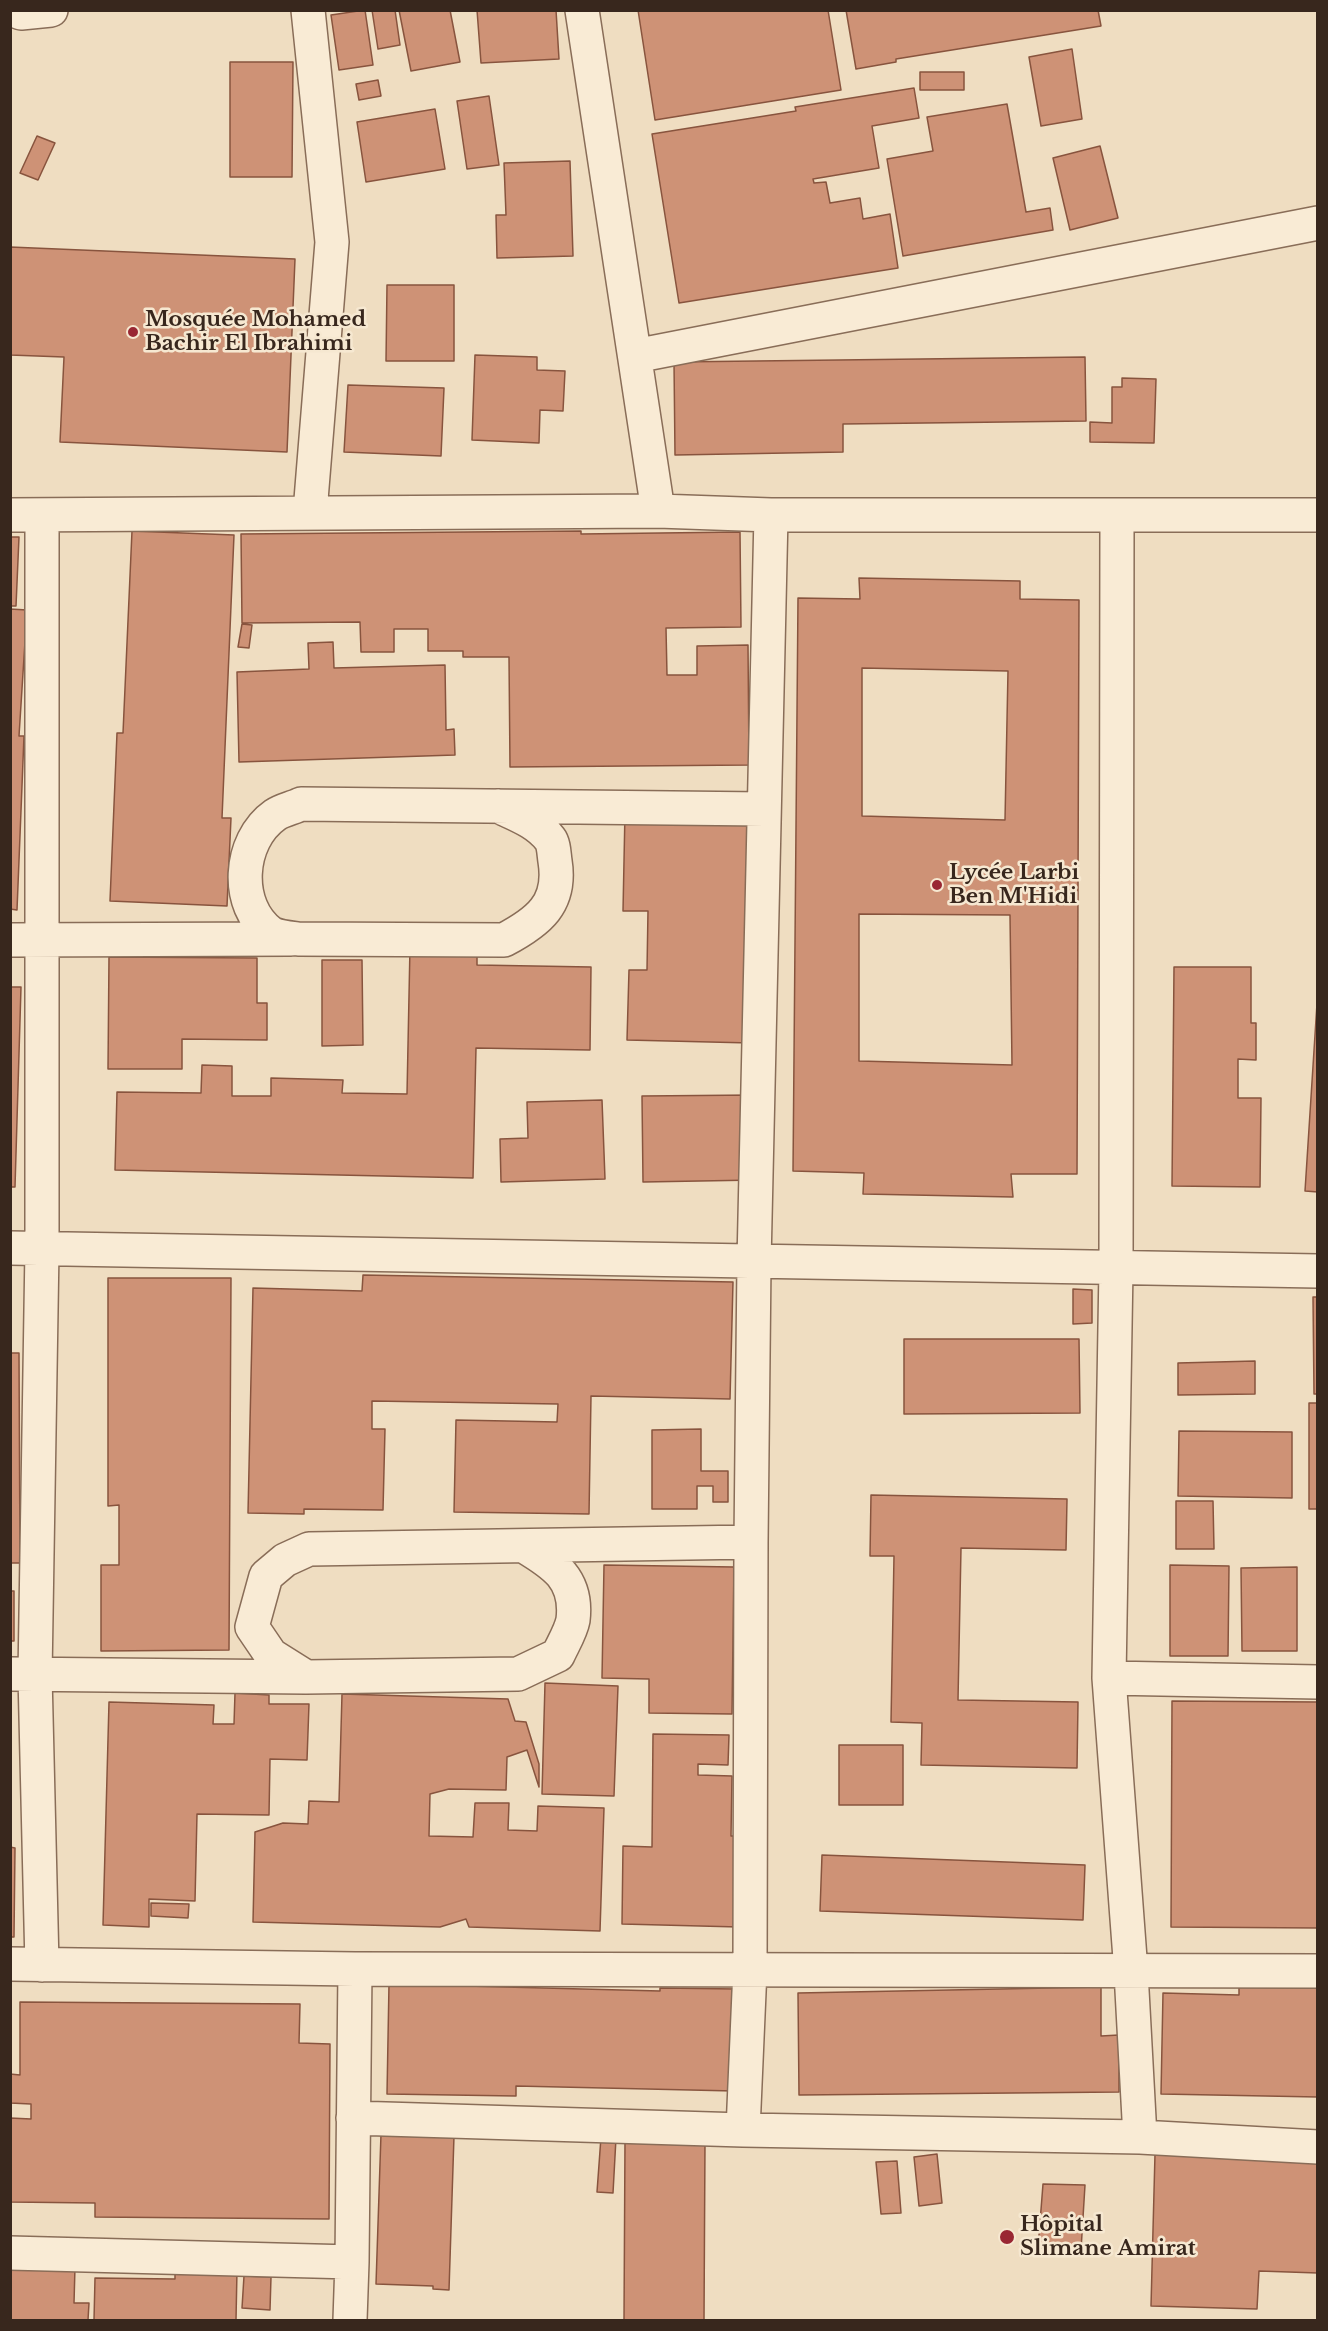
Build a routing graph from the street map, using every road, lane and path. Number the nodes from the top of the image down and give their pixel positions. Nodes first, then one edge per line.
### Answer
1 (308, 10) edge
2 (582, 10) edge
3 (1317, 223) edge
4 (635, 356) junction
5 (658, 511) junction
6 (310, 512) junction
7 (26, 514) edge
8 (771, 515) junction
9 (1118, 515) junction
10 (1317, 515) edge
11 (498, 806) junction
12 (764, 809) junction
13 (298, 939) junction
14 (26, 940) edge
15 (26, 1248) edge
16 (754, 1262) junction
17 (1116, 1268) junction
18 (1317, 1271) edge
19 (750, 1542) junction
20 (524, 1546) junction
21 (22, 1674) edge
22 (306, 1677) junction
23 (1109, 1678) junction
24 (1317, 1682) edge
25 (26, 1964) edge
26 (355, 1969) junction
27 (750, 1969) junction
28 (1317, 1971) edge
29 (1131, 1972) junction
30 (353, 2118) junction
31 (743, 2130) junction
32 (1140, 2138) junction
33 (1317, 2147) edge
34 (10, 2253) edge
35 (352, 2262) junction
36 (350, 2320) edge

1 - 6 street
2 - 4 street
3 - 4 street
4 - 5 street
5 - 6 street
5 - 8 street
6 - 7 street
7 - 14 street
8 - 9 street
8 - 12 street
9 - 10 street
9 - 17 street
11 - 12 street
11 - 13 street
11 - 13 street
12 - 16 street
13 - 14 street
14 - 15 street
15 - 16 street
15 - 21 street
16 - 17 street
16 - 19 street
17 - 18 street
17 - 23 street
19 - 20 street
19 - 27 street
20 - 22 street
20 - 22 street
21 - 22 street
21 - 25 street
23 - 24 street
23 - 29 street
25 - 26 street
26 - 27 street
26 - 30 street
27 - 29 street
27 - 31 street
28 - 29 street
29 - 32 street
30 - 31 street
30 - 35 street
31 - 32 street
32 - 33 street
34 - 35 street
35 - 36 street

